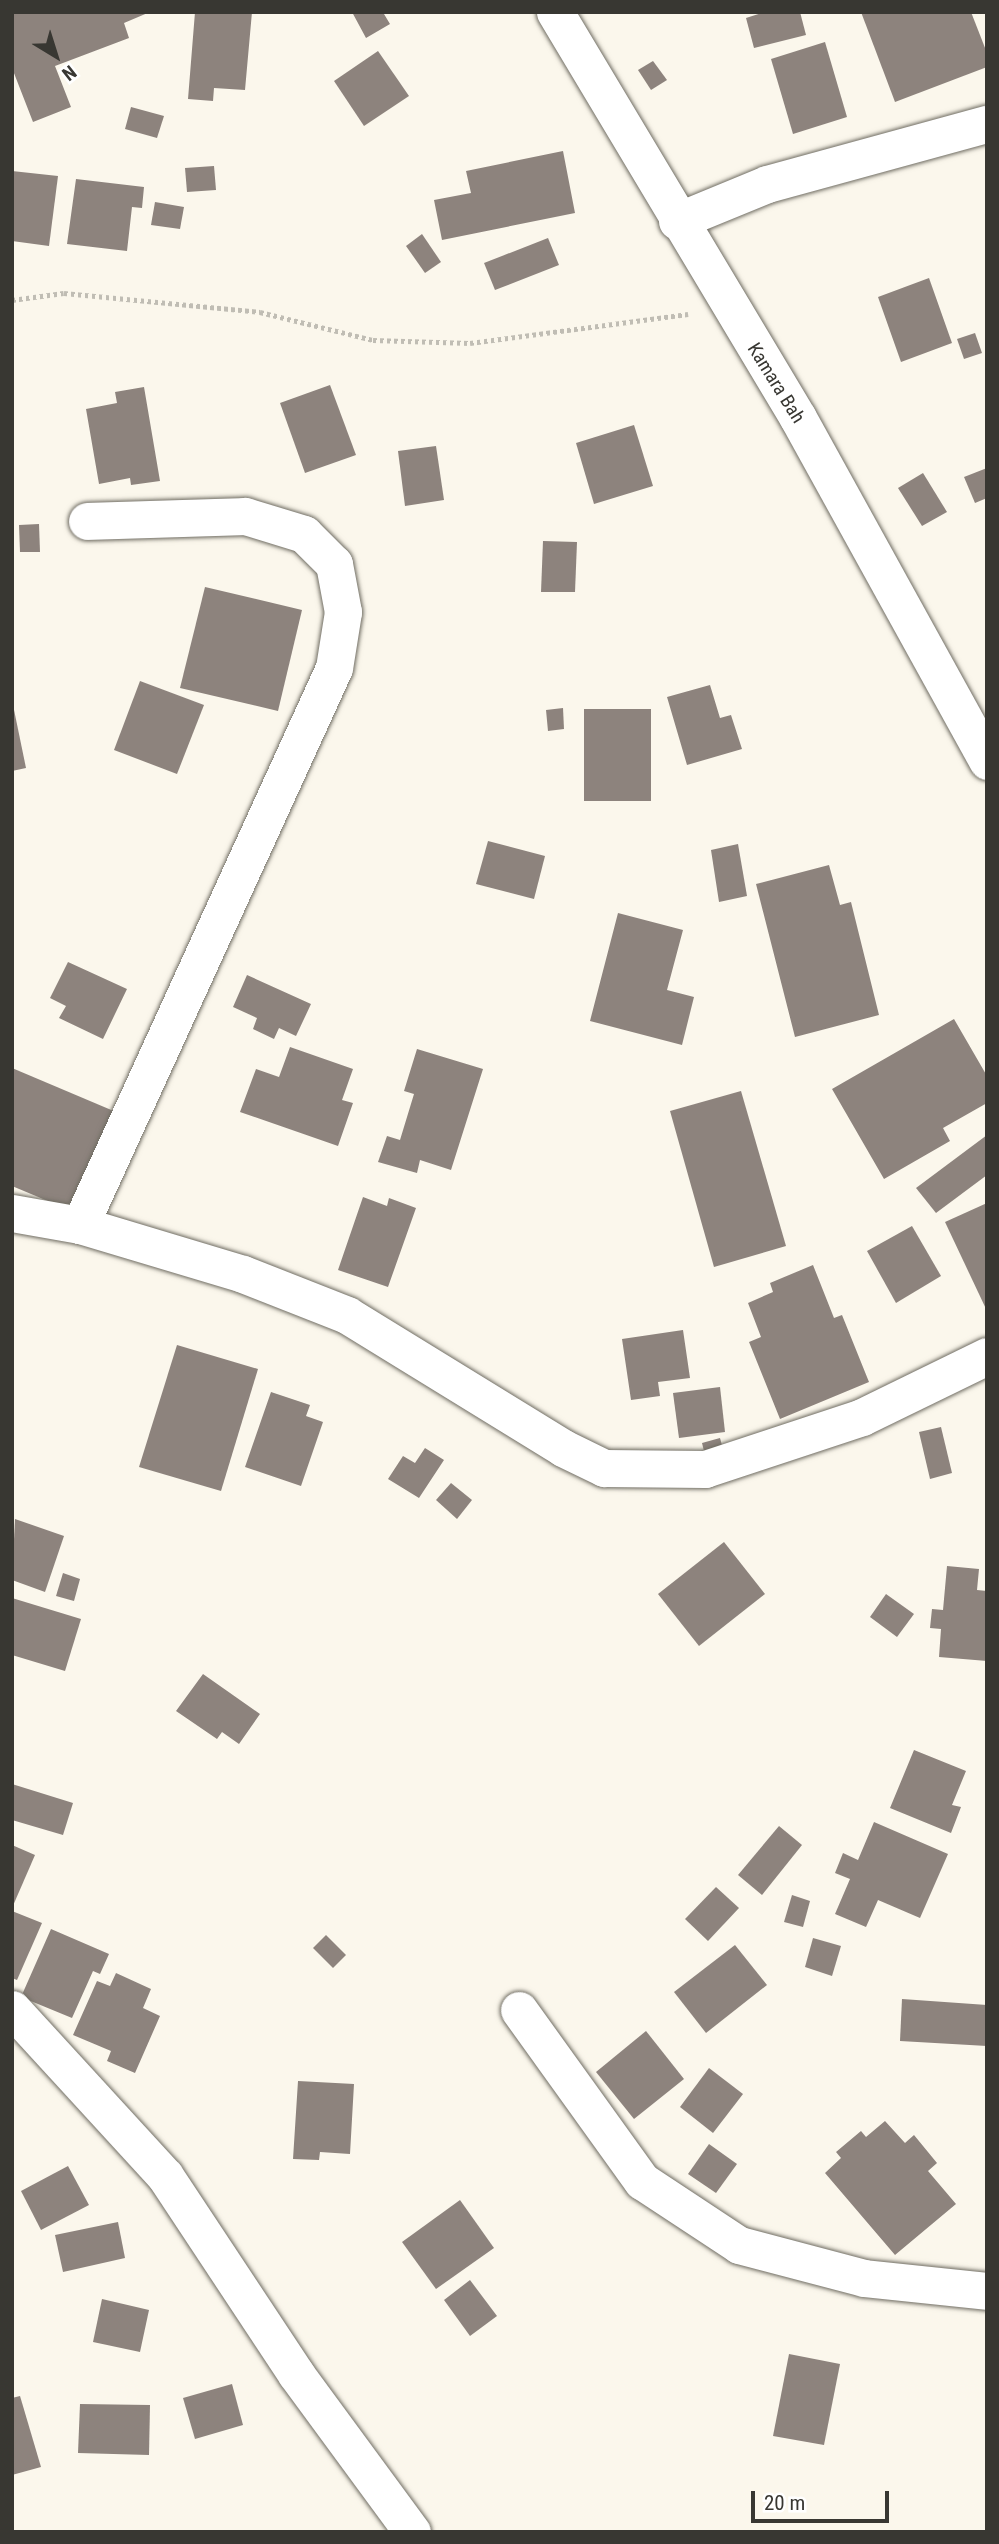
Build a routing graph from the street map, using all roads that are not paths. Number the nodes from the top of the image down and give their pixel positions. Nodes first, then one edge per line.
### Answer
1 (555, 12) edge
2 (987, 124) edge
3 (677, 221) junction
4 (87, 521) dead end
5 (987, 761) edge
6 (12, 1213) edge
7 (80, 1225) junction
8 (987, 1356) edge
9 (12, 2009) edge
10 (519, 2010) dead end
11 (987, 2291) edge
12 (412, 2532) edge

1 - 3 street, Kamara Bah
2 - 3 street
3 - 5 street, Kamara Bah
4 - 7 street
6 - 7 street
7 - 8 street
9 - 12 street
10 - 11 street

